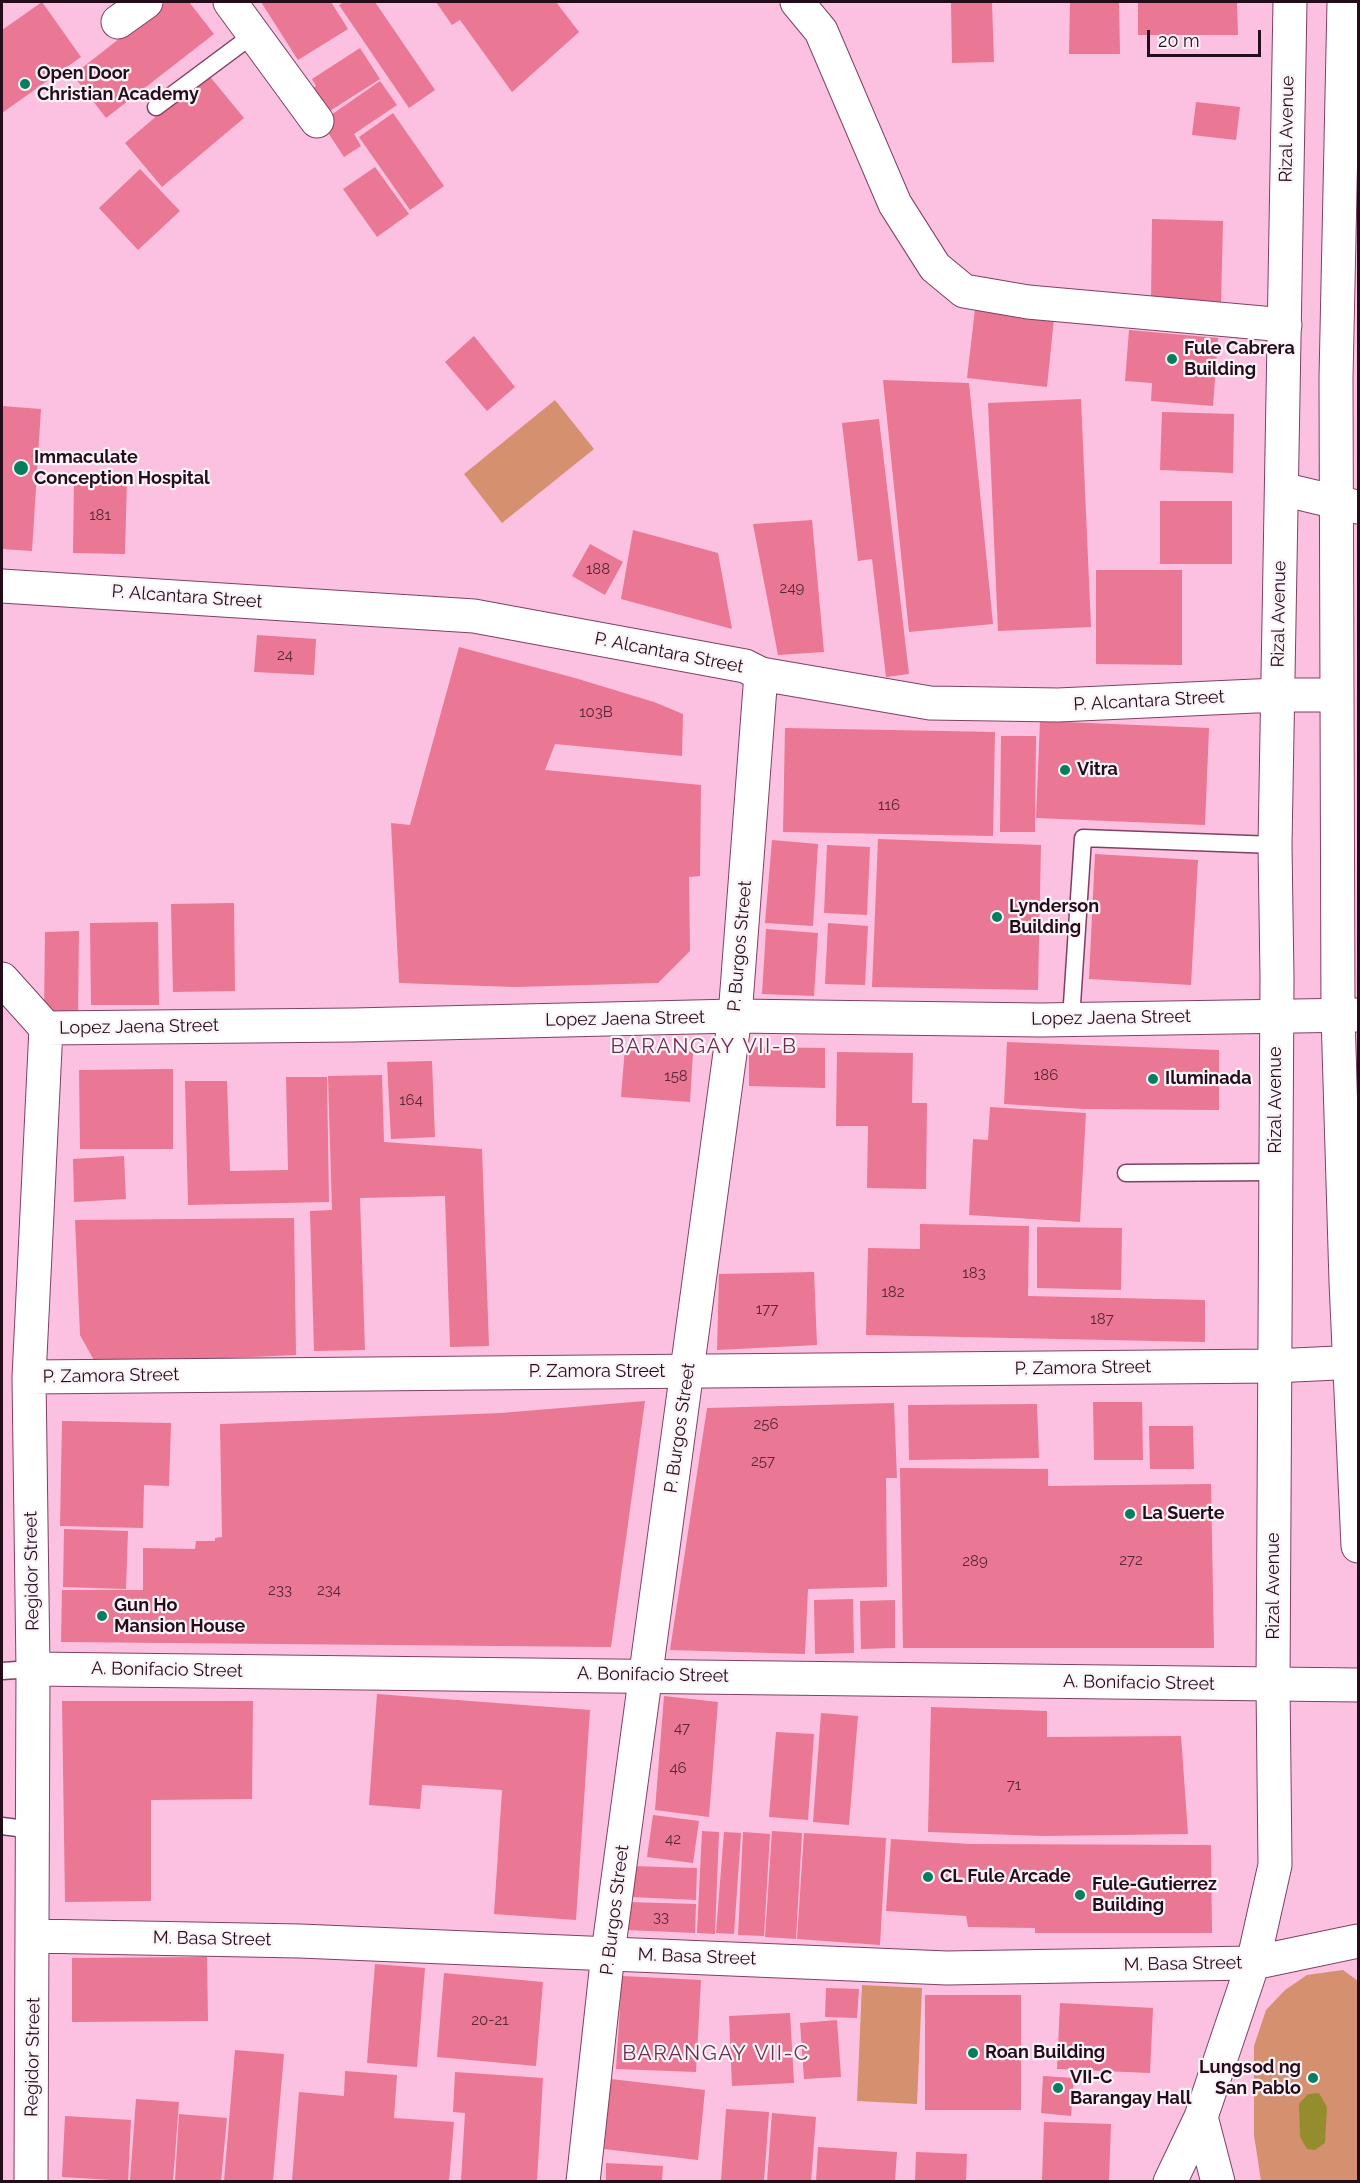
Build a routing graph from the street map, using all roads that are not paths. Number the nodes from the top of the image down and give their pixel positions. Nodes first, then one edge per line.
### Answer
1 (146, 2) edge
2 (230, 2) edge
3 (797, 2) edge
4 (1290, 2) edge
5 (1344, 2) edge
6 (118, 22) dead end
7 (254, 34) junction
8 (156, 107) dead end
9 (317, 121) dead end
10 (1287, 133) junction
11 (1339, 136) junction
12 (1284, 325) junction
13 (1282, 489) junction
14 (1347, 505) edge
15 (2, 586) edge
16 (761, 674) junction
17 (1277, 695) junction
18 (1335, 696) junction
19 (1275, 845) junction
20 (2, 979) edge
21 (1276, 1015) junction
22 (1348, 1015) edge
23 (735, 1016) junction
24 (1071, 1019) junction
25 (46, 1028) junction
26 (1276, 1172) junction
27 (1126, 1173) dead end
28 (1355, 1362) edge
29 (1273, 1366) junction
30 (688, 1372) junction
31 (29, 1377) junction
32 (1359, 1546) edge
33 (17, 1670) edge
34 (646, 1675) junction
35 (1273, 1685) junction
36 (1359, 1685) edge
37 (17, 1828) edge
38 (34, 1936) junction
39 (1359, 1941) edge
40 (608, 1953) junction
41 (1253, 1963) junction
42 (1201, 2117) junction
43 (32, 2181) edge
44 (583, 2181) edge
45 (1170, 2181) edge
46 (1218, 2181) edge

1 - 6 street
2 - 7 street
3 - 12 street
4 - 10 street, Rizal Avenue
5 - 11 street
7 - 8 lane
7 - 9 street
10 - 11 street
10 - 12 street, Rizal Avenue
11 - 14 street
12 - 13 street, Rizal Avenue
13 - 14 street
13 - 17 street, Rizal Avenue
14 - 18 street
15 - 16 street, P. Alcantara Street
16 - 17 street, P. Alcantara Street
16 - 23 street, P. Burgos Street
17 - 18 street, P. Alcantara Street
17 - 19 street, Rizal Avenue
18 - 22 street
19 - 21 street, Rizal Avenue
19 - 24 lane
20 - 25 street
21 - 22 street, Lopez Jaena Street
21 - 24 street, Lopez Jaena Street
21 - 26 street, Rizal Avenue
22 - 28 street
23 - 24 street, Lopez Jaena Street
23 - 25 street, Lopez Jaena Street
23 - 30 street, P. Burgos Street
25 - 31 street, Regidor Street
26 - 27 lane
26 - 29 street, Rizal Avenue
28 - 29 street, P. Zamora Street
28 - 32 street
29 - 30 street, P. Zamora Street
29 - 35 street, Rizal Avenue
30 - 31 street, P. Zamora Street
30 - 34 street, P. Burgos Street
31 - 33 street, Regidor Street
33 - 34 street, A. Bonifacio Street
33 - 37 street, Regidor Street
34 - 35 street, A. Bonifacio Street
34 - 40 street, P. Burgos Street
35 - 36 street, A. Bonifacio Street
35 - 41 street, Rizal Avenue
37 - 38 street, Regidor Street
38 - 40 street, M. Basa Street
38 - 43 street, Regidor Street
39 - 41 street, M. Basa Street
40 - 41 street, M. Basa Street
40 - 44 street, P. Burgos Street
41 - 42 street, Rizal Avenue
42 - 45 street, Rizal Avenue
42 - 46 street

